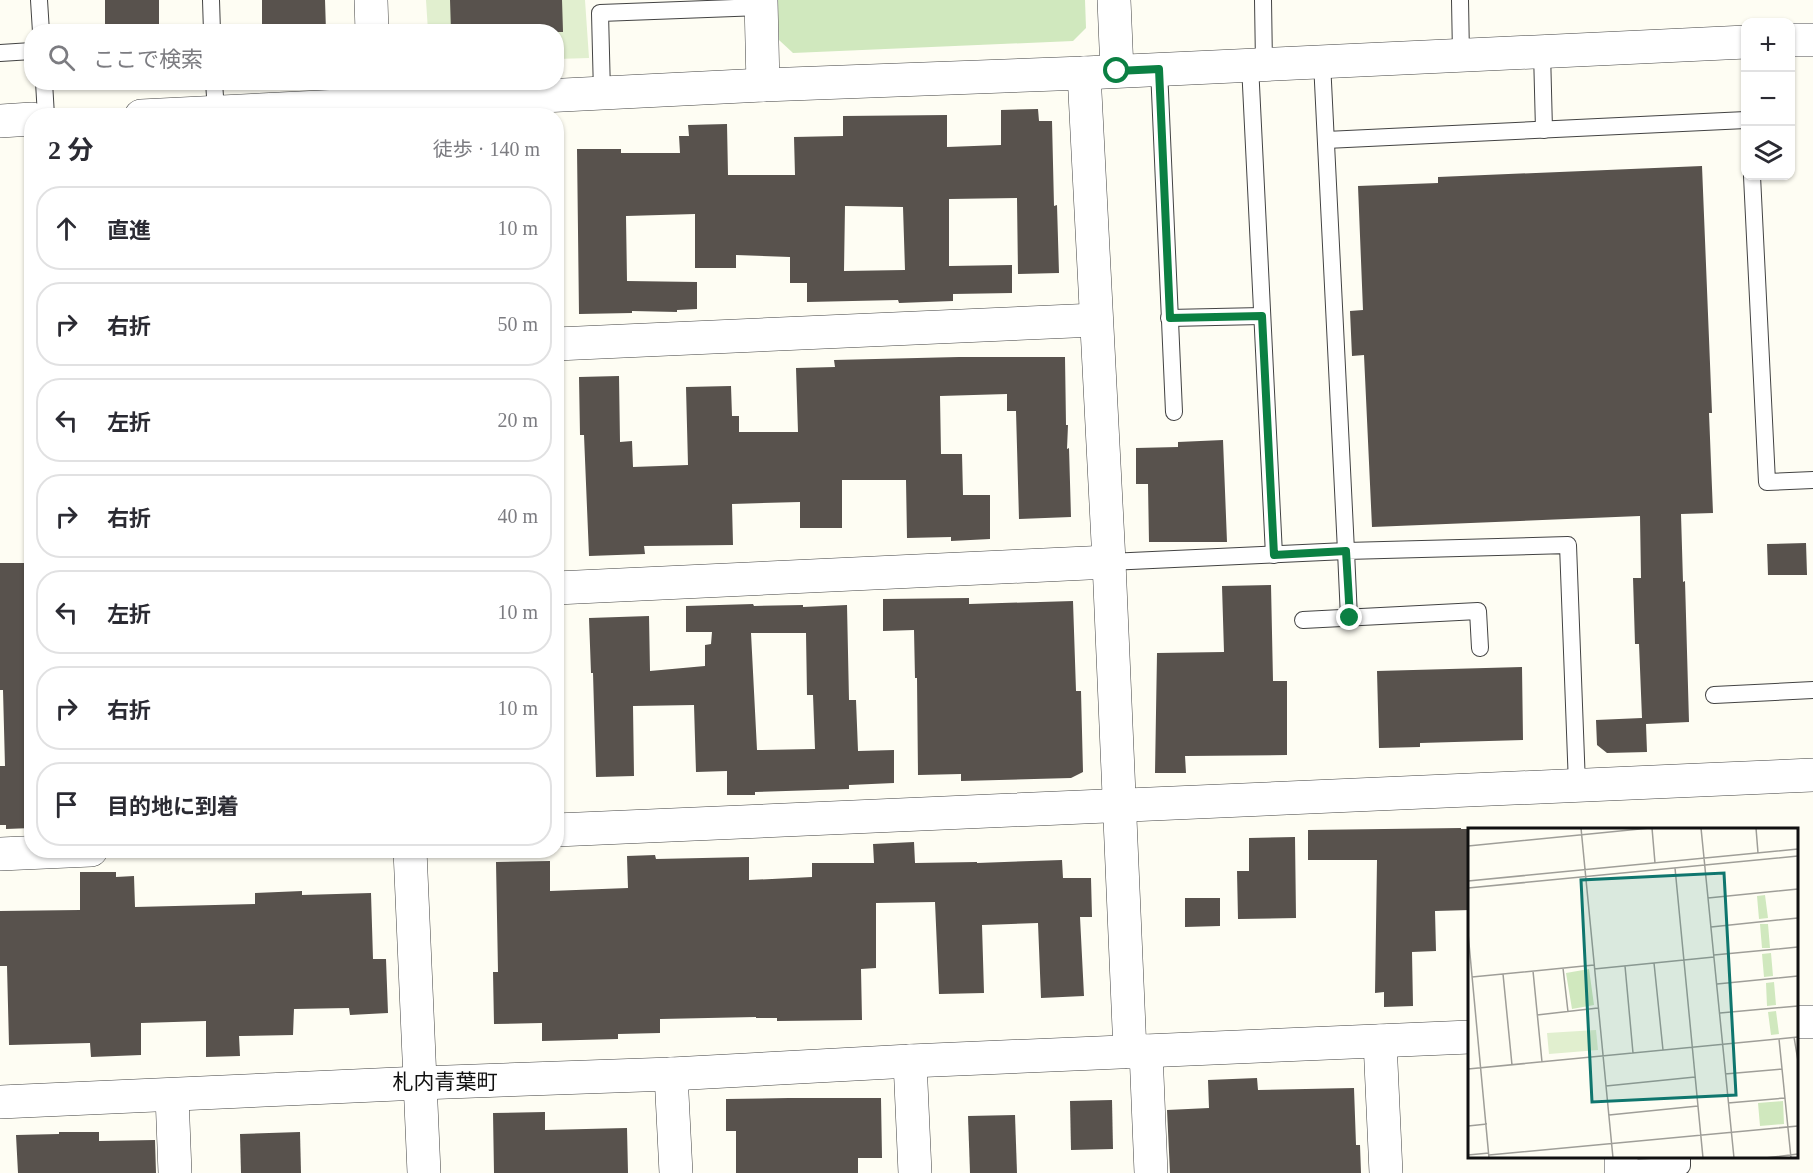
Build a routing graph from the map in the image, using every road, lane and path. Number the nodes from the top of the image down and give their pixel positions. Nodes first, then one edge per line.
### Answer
1 (39, 0) edge
2 (211, 0) edge
3 (370, 0) edge
4 (1114, 0) edge
5 (1263, 0) edge
6 (1460, 0) edge
7 (761, 3) edge
8 (40, 24) edge
9 (212, 24) edge
10 (372, 24) edge
11 (1813, 39) edge
12 (1795, 40) edge
13 (1741, 42) edge
14 (24, 52) edge
15 (1542, 52) junction
16 (0, 53) edge
17 (1461, 56) junction
18 (1322, 62) junction
19 (1257, 65) junction
20 (1159, 69) junction
21 (1117, 71) junction
22 (1084, 73) junction
23 (763, 85) junction
24 (44, 90) edge
25 (602, 93) junction
26 (215, 97) edge
27 (375, 101) edge
28 (46, 108) edge
29 (172, 108) edge
30 (24, 120) edge
31 (1741, 120) edge
32 (0, 121) edge
33 (1544, 130) junction
34 (1326, 140) junction
35 (1752, 180) edge
36 (1262, 316) junction
37 (1170, 318) junction
38 (1096, 320) junction
39 (564, 344) edge
40 (1173, 412) dead end
41 (1813, 480) edge
42 (1346, 551) junction
43 (1274, 555) junction
44 (1109, 562) junction
45 (564, 588) edge
46 (1350, 618) junction
47 (1303, 620) dead end
48 (1480, 648) dead end
49 (1813, 690) edge
50 (1714, 695) dead end
51 (1813, 775) edge
52 (1577, 785) junction
53 (1119, 805) junction
54 (564, 830) edge
55 (24, 853) edge
56 (0, 854) edge
57 (410, 858) edge
58 (1468, 1037) edge
59 (1380, 1041) junction
60 (1138, 1052) junction
61 (910, 1061) junction
62 (671, 1074) junction
63 (420, 1083) junction
64 (172, 1095) junction
65 (0, 1102) edge
66 (1682, 1158) edge
67 (1621, 1166) edge
68 (175, 1173) edge
69 (424, 1173) edge
70 (676, 1173) edge
71 (915, 1173) edge
72 (1151, 1173) edge
73 (1386, 1173) edge

1 - 8 lane
2 - 9 lane
3 - 10 street
4 - 21 street
5 - 19 lane
6 - 17 lane
7 - 23 street
7 - 25 lane
11 - 12 street
13 - 15 street
14 - 16 lane
15 - 17 street
15 - 33 lane
17 - 18 street
18 - 19 street
18 - 34 lane
19 - 20 street
19 - 36 lane
20 - 21 street
20 - 37 lane
21 - 22 street
22 - 23 street
22 - 38 street
23 - 25 street
24 - 28 lane
25 - 27 street
26 - 27 street
26 - 29 street
30 - 32 street
31 - 33 lane
33 - 34 lane
34 - 42 lane
35 - 41 lane
36 - 37 lane
36 - 43 lane
37 - 40 lane
38 - 39 street
38 - 44 street
42 - 43 lane
42 - 46 lane
42 - 52 lane
43 - 44 lane
44 - 45 street
44 - 53 street
46 - 47 lane
46 - 48 lane
49 - 50 lane
51 - 52 street
52 - 53 street
53 - 54 street
53 - 60 street
55 - 56 street
57 - 63 street
58 - 59 street
59 - 60 street
59 - 73 street
60 - 61 street
60 - 72 street
61 - 62 street
61 - 71 street
62 - 63 street
62 - 70 street
63 - 64 street
63 - 69 street
64 - 65 street
64 - 68 street
66 - 67 lane

